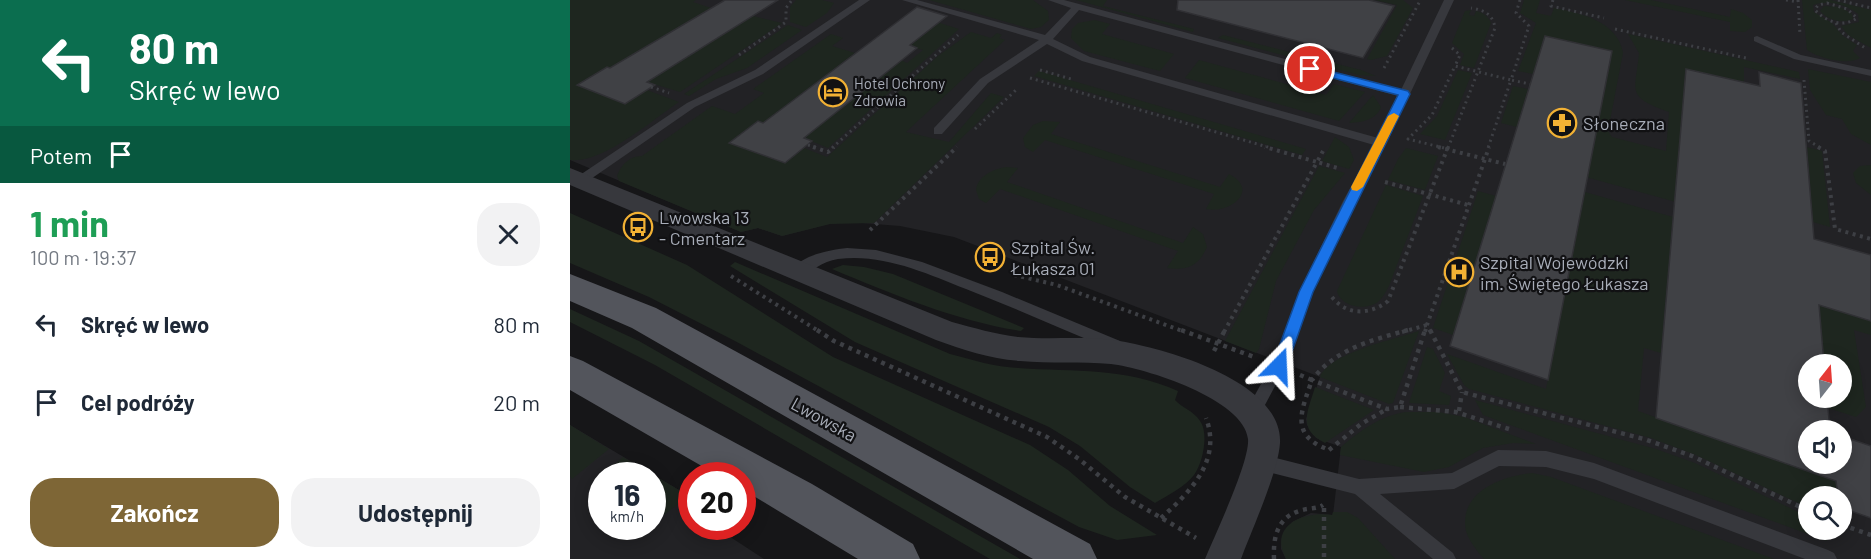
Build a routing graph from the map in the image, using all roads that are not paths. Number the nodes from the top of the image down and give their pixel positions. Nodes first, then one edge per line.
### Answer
1 (865, 0) edge
2 (906, 0) edge
3 (1053, 0) edge
4 (1449, 0) edge
5 (1076, 8) junction
6 (1757, 39) dead end
7 (1046, 40) junction
8 (1871, 73) edge
9 (1404, 94) junction
10 (938, 131) dead end
11 (1381, 143) junction
12 (575, 178) edge
13 (796, 272) junction
14 (570, 287) edge
15 (1151, 360) junction
16 (570, 372) edge
17 (1253, 413) junction
18 (1260, 462) junction
19 (1359, 487) junction
20 (1224, 557) edge
21 (898, 559) edge
22 (1075, 559) edge
23 (1447, 559) edge
24 (1828, 559) edge

1 - 12 lane
2 - 7 lane
3 - 5 lane
4 - 9 lane
5 - 7 lane
5 - 9 lane
6 - 8 lane
7 - 10 lane
7 - 11 lane
9 - 11 lane
11 - 17 lane
12 - 13 street
13 - 15 street
13 - 15 lane
14 - 22 main road, Lwowska
15 - 17 street
16 - 21 main road
17 - 18 street
18 - 19 lane
18 - 20 street
19 - 23 lane
19 - 24 lane

